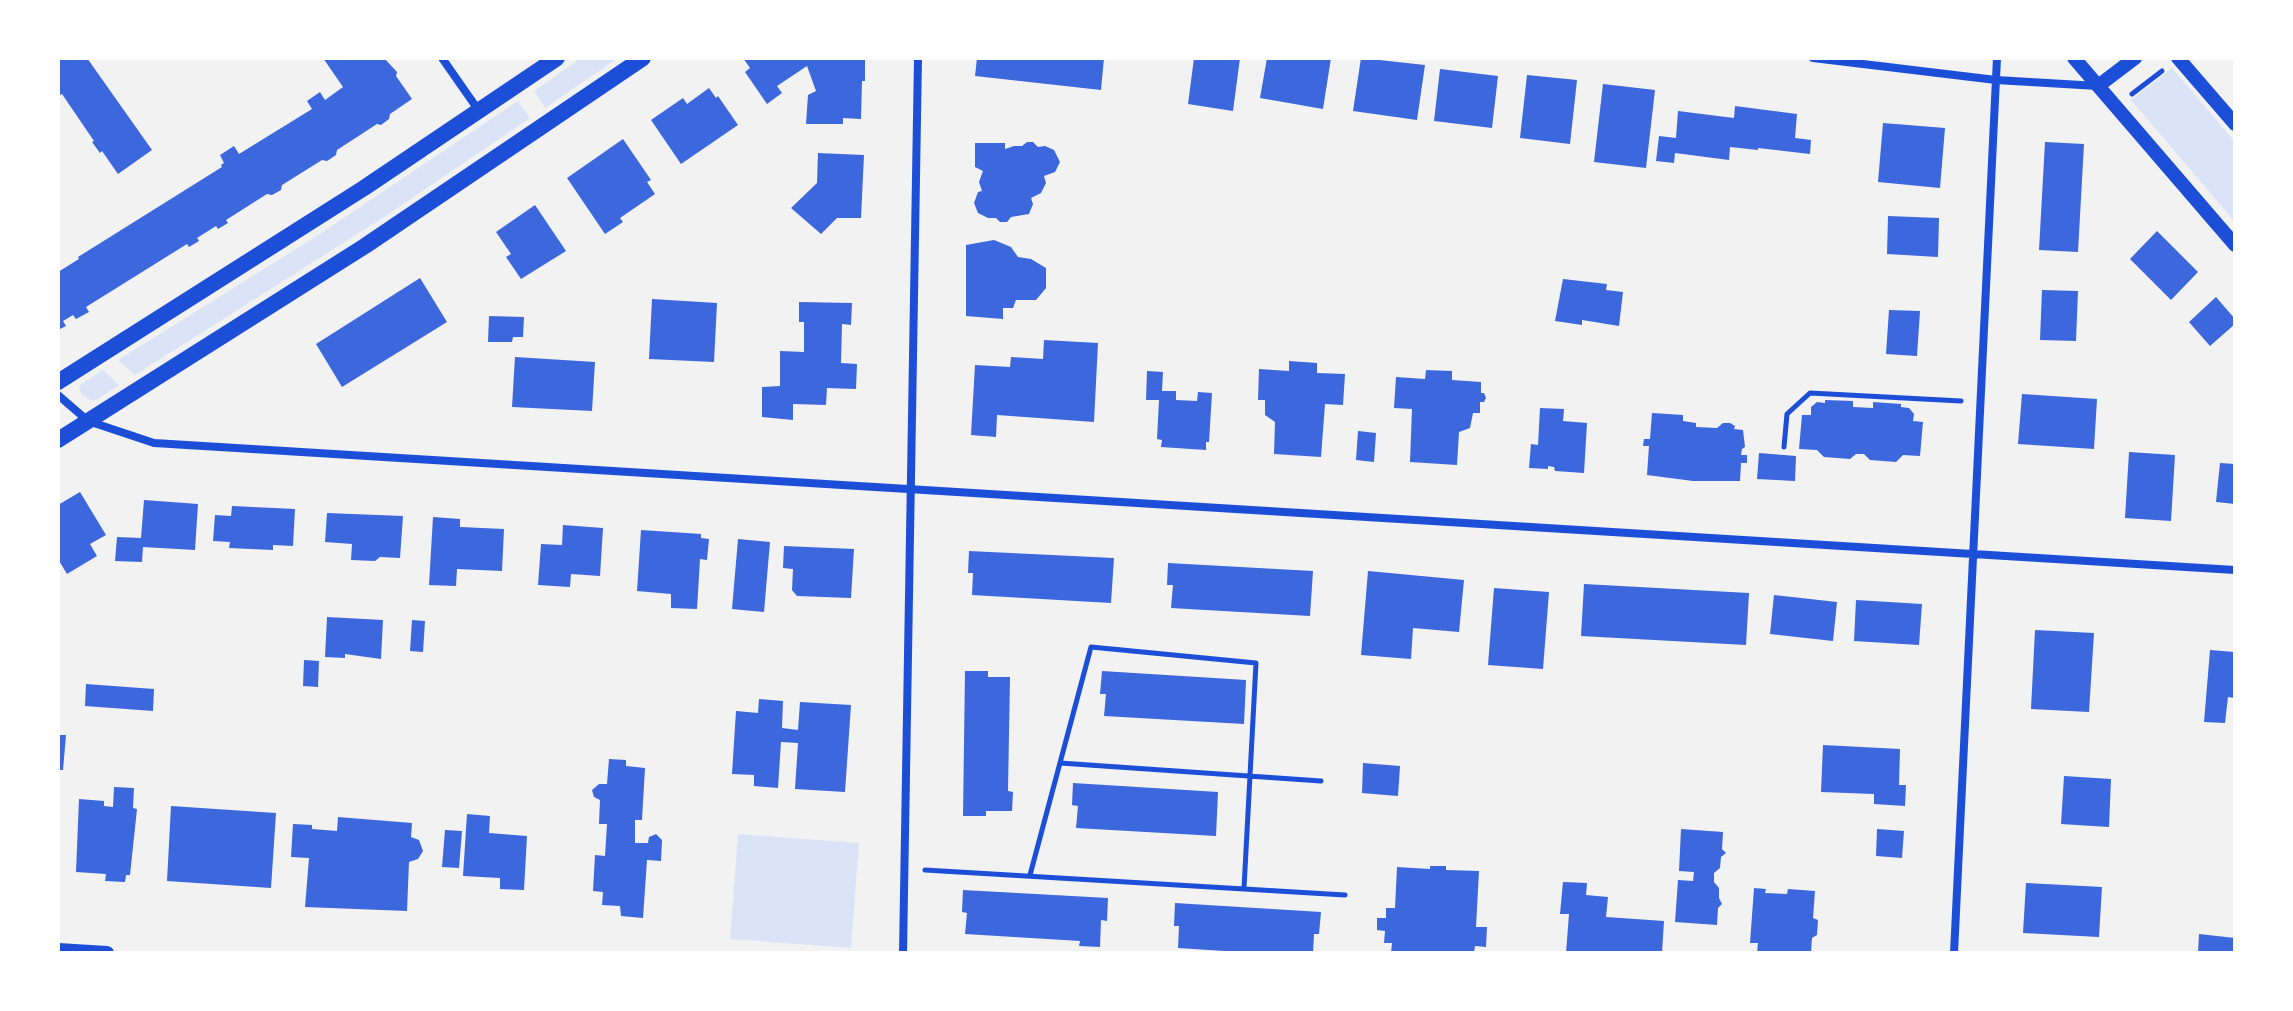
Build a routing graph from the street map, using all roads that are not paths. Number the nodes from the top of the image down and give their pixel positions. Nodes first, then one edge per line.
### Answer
1 (442, 58) edge
2 (557, 58) edge
3 (643, 58) edge
4 (918, 58) edge
5 (1813, 58) edge
6 (1997, 58) edge
7 (2074, 58) edge
8 (2135, 58) edge
9 (2172, 63) edge
10 (1996, 80) junction
11 (2098, 86) junction
12 (479, 111) junction
13 (2235, 124) edge
14 (2235, 245) edge
15 (58, 382) edge
16 (58, 395) edge
17 (88, 421) junction
18 (58, 440) edge
19 (911, 489) junction
20 (1974, 554) junction
21 (2235, 570) edge
22 (58, 950) edge
23 (107, 953) edge
24 (903, 953) edge
25 (1954, 953) edge

1 - 12 street
2 - 12 main road
3 - 17 main road
4 - 19 street
5 - 10 street
6 - 10 street
7 - 11 street
8 - 11 street
9 - 13 street
10 - 11 street
10 - 20 street
11 - 14 street
12 - 15 main road
16 - 17 street
17 - 18 main road
17 - 19 street
19 - 20 street
19 - 24 street
20 - 21 street
20 - 25 street
22 - 23 street

